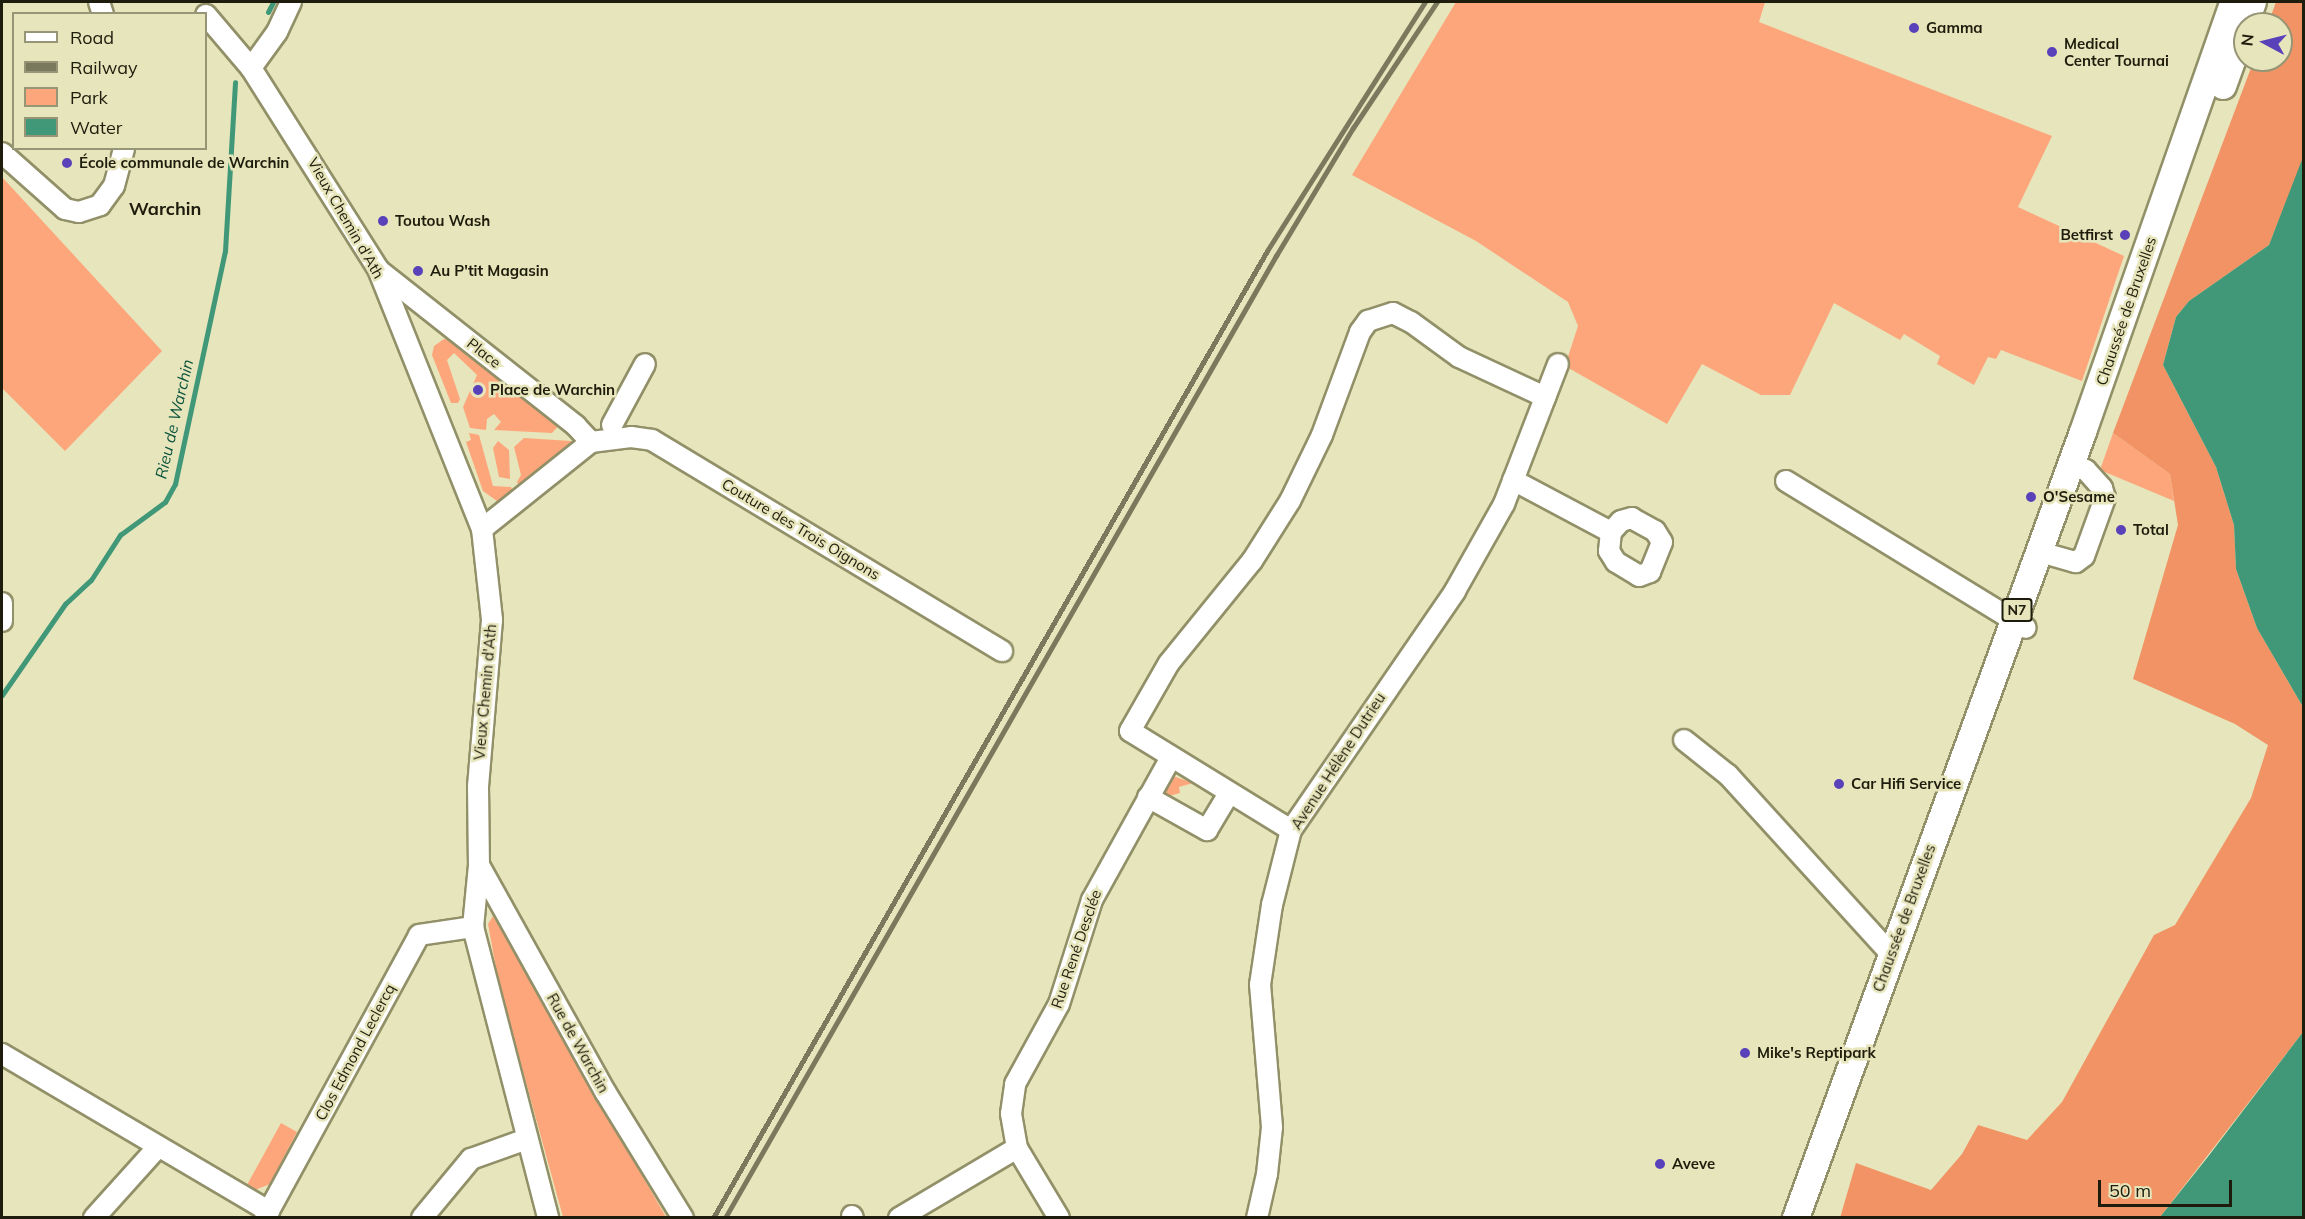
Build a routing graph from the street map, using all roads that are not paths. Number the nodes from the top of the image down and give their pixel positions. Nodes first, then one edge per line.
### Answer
1 (291, 2) edge
2 (2234, 2) edge
3 (207, 16) edge
4 (2233, 56) edge
5 (251, 68) junction
6 (123, 150) edge
7 (2, 153) edge
8 (378, 269) junction
9 (645, 364) dead end
10 (1558, 364) dead end
11 (1545, 397) junction
12 (612, 424) dead end
13 (591, 442) junction
14 (2078, 468) junction
15 (1513, 480) junction
16 (1786, 481) dead end
17 (482, 529) junction
18 (1611, 532) dead end
19 (2046, 553) junction
20 (2, 603) edge
21 (2, 621) edge
22 (2020, 624) junction
23 (1002, 651) dead end
24 (1684, 740) dead end
25 (1170, 759) junction
26 (1228, 795) junction
27 (1148, 797) junction
28 (1291, 830) junction
29 (479, 865) junction
30 (473, 927) junction
31 (1891, 954) junction
32 (2, 1054) edge
33 (527, 1139) junction
34 (157, 1148) junction
35 (1017, 1148) junction
36 (267, 1214) edge
37 (94, 1218) edge
38 (422, 1218) edge
39 (548, 1218) edge
40 (683, 1218) edge
41 (898, 1218) edge
42 (1059, 1218) edge
43 (1257, 1218) edge
44 (1797, 1218) edge
45 (1813, 1218) edge

1 - 5 street
2 - 14 main road, Chaussée de Bruxelles / N7
3 - 5 street, Vieux Chemin d'Ath
4 - 14 main road, Chaussée de Bruxelles / N7
5 - 8 street, Vieux Chemin d'Ath
6 - 7 street
8 - 13 street, Place
8 - 17 street, Vieux Chemin d'Ath
9 - 12 street
10 - 11 street, Avenue Hélène Dutrieu
11 - 15 street, Avenue Hélène Dutrieu
11 - 25 street
13 - 17 street
13 - 23 street, Couture des Trois Oignons
14 - 19 main road, Chaussée de Bruxelles / N7
14 - 19 street
15 - 18 street
15 - 28 street, Avenue Hélène Dutrieu
16 - 22 street
17 - 29 street, Vieux Chemin d'Ath
19 - 22 main road, Chaussée de Bruxelles / N7
20 - 21 street
22 - 31 main road, Chaussée de Bruxelles / N7
22 - 45 main road, Chaussée de Bruxelles / N7
24 - 31 street
25 - 26 street
25 - 27 street, Rue René Desclée
26 - 27 street
26 - 28 street
27 - 35 street, Rue René Desclée
28 - 43 street, Avenue Hélène Dutrieu
29 - 30 street, Vieux Chemin d'Ath
29 - 40 street, Rue de Warchin
30 - 33 street, Vieux Chemin d'Ath
30 - 36 street, Clos Edmond Leclercq
31 - 44 main road, Chaussée de Bruxelles / N7
32 - 34 street
33 - 38 street
33 - 39 street, Vieux Chemin d'Ath
34 - 36 street
34 - 37 street
35 - 41 street
35 - 42 street, Rue René Desclée

